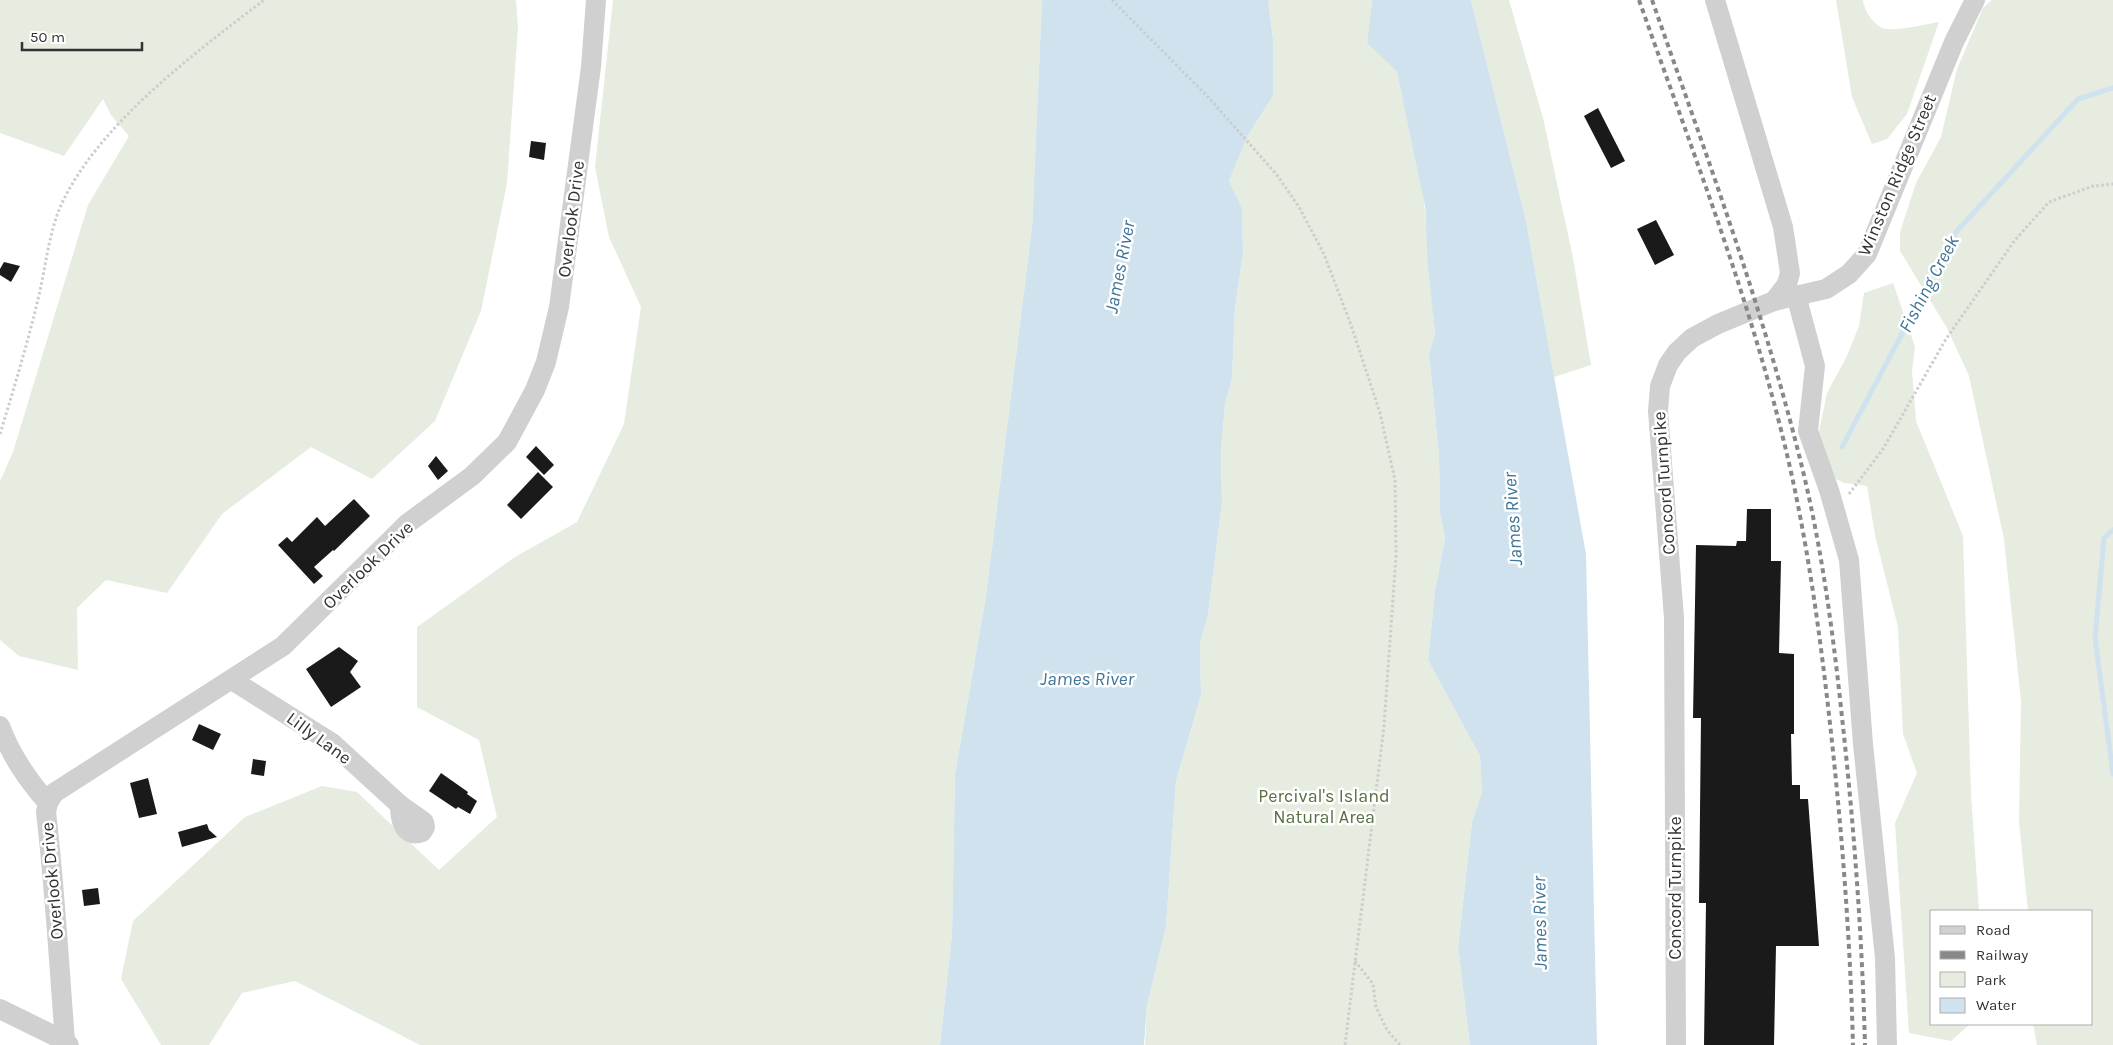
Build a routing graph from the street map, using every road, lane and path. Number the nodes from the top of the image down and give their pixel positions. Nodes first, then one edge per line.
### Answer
1 (264, 0) edge
2 (596, 0) edge
3 (1112, 0) edge
4 (1715, 0) edge
5 (1975, 0) edge
6 (2113, 184) edge
7 (1796, 295) junction
8 (1774, 301) junction
9 (0, 434) edge
10 (1835, 513) junction
11 (232, 680) junction
12 (0, 726) edge
13 (48, 803) junction
14 (400, 805) dead end
15 (1355, 961) junction
16 (0, 1009) edge
17 (67, 1043) edge
18 (1345, 1045) edge
19 (1400, 1045) edge
20 (1676, 1045) edge
21 (1887, 1045) edge

1 - 9 path
2 - 11 street, Overlook Drive
3 - 15 path
4 - 8 street
5 - 7 street, Winston Ridge Street
6 - 10 path
7 - 8 street, Winston Ridge Street
7 - 10 street
8 - 20 street, Concord Turnpike
10 - 21 street
11 - 13 street, Overlook Drive
11 - 14 street, Lilly Lane
12 - 13 street
13 - 17 street, Overlook Drive
15 - 18 path
15 - 19 path
16 - 17 street

